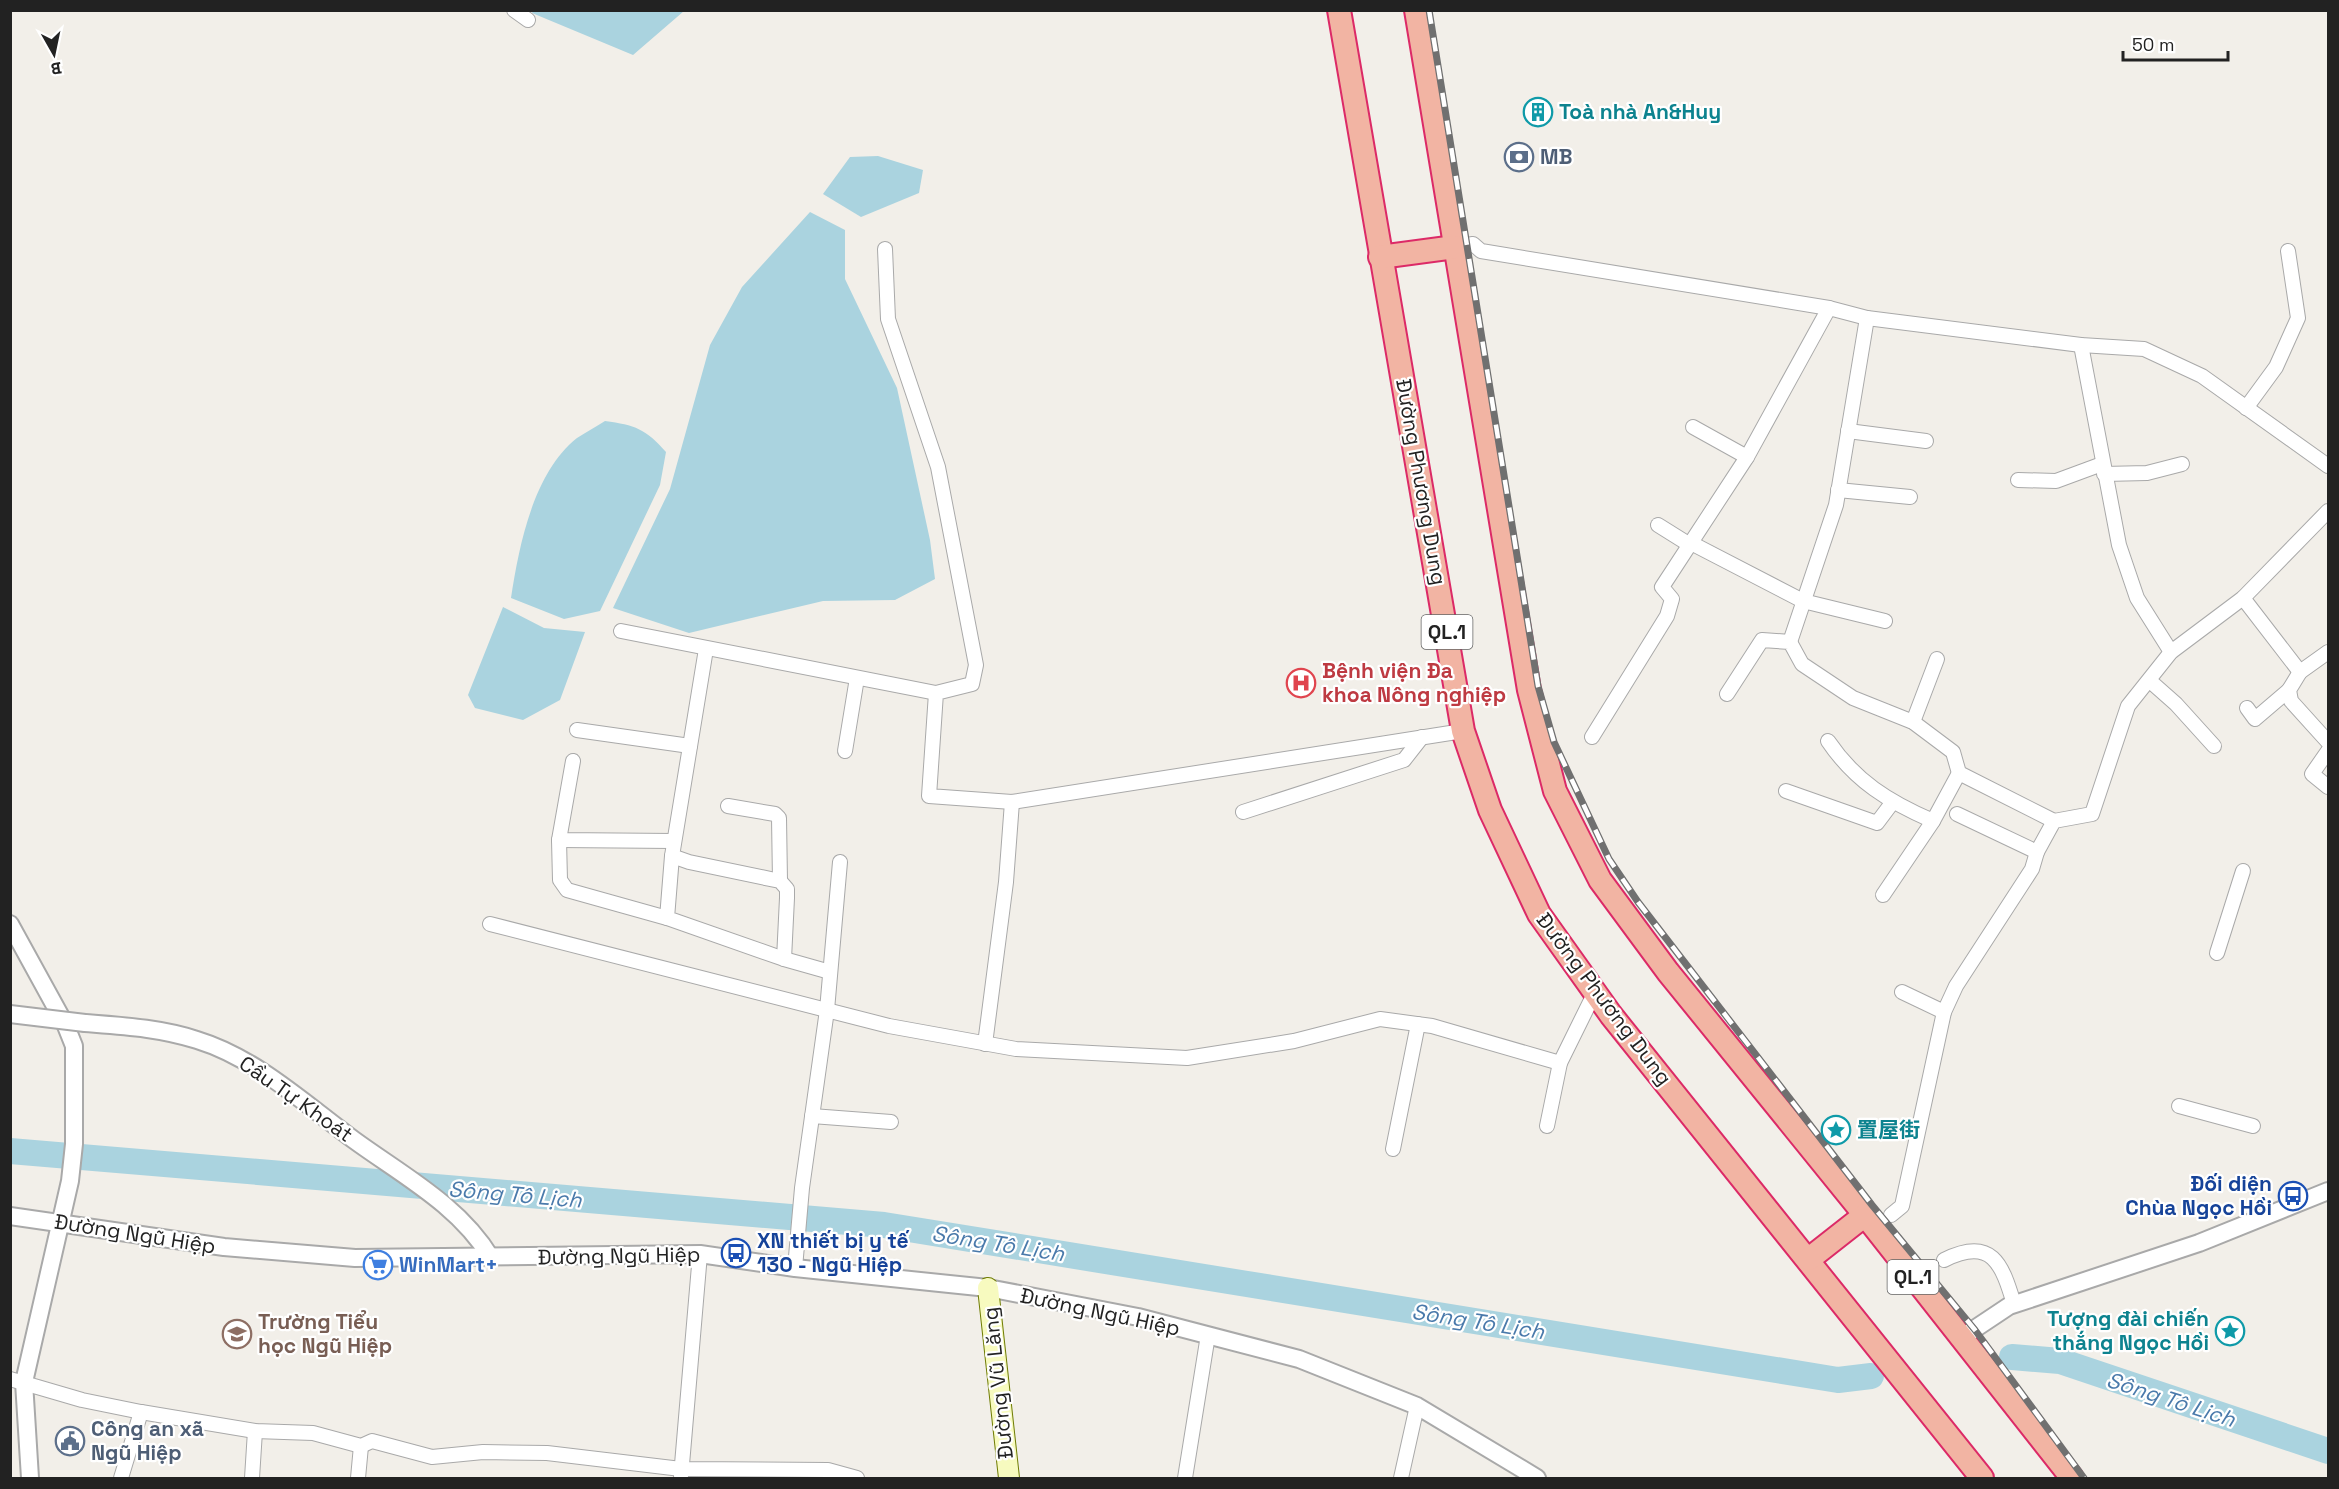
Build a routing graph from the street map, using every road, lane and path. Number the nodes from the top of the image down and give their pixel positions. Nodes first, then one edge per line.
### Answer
1 (513, 10) edge
2 (1339, 10) edge
3 (1416, 10) edge
4 (528, 20) dead end
5 (1455, 247) junction
6 (885, 249) dead end
7 (2288, 251) dead end
8 (1380, 257) junction
9 (1829, 308) junction
10 (1867, 318) junction
11 (2081, 345) junction
12 (2247, 408) junction
13 (1693, 427) dead end
14 (1848, 431) junction
15 (1926, 441) dead end
16 (1747, 457) junction
17 (2182, 464) dead end
18 (2328, 466) edge
19 (2103, 469) junction
20 (2018, 480) dead end
21 (1838, 490) junction
22 (1910, 497) dead end
23 (2328, 511) edge
24 (1658, 525) dead end
25 (1690, 544) junction
26 (2243, 598) junction
27 (1803, 601) junction
28 (1885, 621) dead end
29 (621, 631) dead end
30 (1790, 642) junction
31 (706, 650) junction
32 (2171, 652) junction
33 (2328, 652) edge
34 (1937, 659) dead end
35 (2300, 672) junction
36 (858, 678) junction
37 (2150, 681) junction
38 (2289, 690) junction
39 (936, 693) junction
40 (1727, 694) dead end
41 (2247, 708) dead end
42 (1913, 722) junction
43 (577, 730) dead end
44 (1463, 731) junction
45 (1422, 737) junction
46 (1592, 737) dead end
47 (1828, 741) dead end
48 (2328, 742) edge
49 (690, 746) junction
50 (2214, 746) dead end
51 (845, 751) dead end
52 (2328, 752) edge
53 (573, 761) dead end
54 (1959, 773) junction
55 (2328, 787) edge
56 (1786, 791) dead end
57 (1012, 802) junction
58 (1892, 803) junction
59 (728, 806) dead end
60 (1243, 812) dead end
61 (1957, 814) dead end
62 (2054, 820) junction
63 (1933, 821) junction
64 (559, 840) junction
65 (674, 841) junction
66 (2037, 852) junction
67 (672, 856) junction
68 (840, 862) dead end
69 (2243, 871) dead end
70 (780, 881) junction
71 (1883, 895) dead end
72 (667, 918) junction
73 (10, 924) edge
74 (490, 924) dead end
75 (2217, 953) dead end
76 (784, 959) junction
77 (830, 972) junction
78 (1595, 992) junction
79 (1902, 992) dead end
80 (827, 1010) junction
81 (1944, 1012) junction
82 (10, 1014) edge
83 (1418, 1024) junction
84 (985, 1044) junction
85 (1560, 1063) junction
86 (2179, 1106) dead end
87 (812, 1116) junction
88 (891, 1122) dead end
89 (1547, 1126) dead end
90 (2253, 1126) dead end
91 (1393, 1149) dead end
92 (2328, 1191) edge
93 (1865, 1215) junction
94 (1891, 1215) dead end
95 (15, 1216) edge
96 (62, 1223) junction
97 (700, 1254) junction
98 (491, 1258) junction
99 (1809, 1259) junction
100 (1944, 1260) dead end
101 (795, 1268) junction
102 (988, 1288) junction
103 (2014, 1304) junction
104 (1208, 1335) junction
105 (1961, 1338) junction
106 (17, 1381) edge
107 (1417, 1406) junction
108 (141, 1412) junction
109 (255, 1431) junction
110 (361, 1446) junction
111 (681, 1474) edge
112 (801, 1475) edge
113 (30, 1479) edge
114 (121, 1479) edge
115 (252, 1479) edge
116 (358, 1479) edge
117 (857, 1479) edge
118 (1009, 1479) edge
119 (1185, 1479) edge
120 (1401, 1479) edge
121 (1537, 1479) edge
122 (1982, 1479) edge
123 (2072, 1479) edge

1 - 4 street
2 - 8 highway, Đường Phương Dung / QL.1
3 - 5 highway, QL.1
5 - 8 highway
5 - 9 street
5 - 93 highway, QL.1
6 - 39 street
7 - 12 street
8 - 44 highway, Đường Phương Dung / QL.1
9 - 10 street
9 - 16 street
10 - 11 street
10 - 14 street
11 - 12 street
11 - 19 street
12 - 18 street
13 - 16 street
14 - 15 street
14 - 21 street
16 - 25 street
17 - 19 street
19 - 20 street
19 - 32 street
21 - 22 street
21 - 27 street
23 - 26 street
24 - 25 street
25 - 27 street
25 - 46 street
26 - 32 street
26 - 35 street
27 - 28 street
27 - 30 street
29 - 31 street
30 - 40 street
30 - 42 street
31 - 36 street
31 - 49 street
32 - 37 street
33 - 35 street
34 - 42 street
35 - 38 street
36 - 39 street
36 - 51 street
37 - 50 street
37 - 62 street
38 - 41 street
38 - 48 street
39 - 57 street
42 - 54 street
43 - 49 street
44 - 45 street
44 - 78 highway, Đường Phương Dung / QL.1
45 - 57 street
45 - 60 street
47 - 58 street
49 - 65 street
52 - 55 street
53 - 64 street
54 - 62 street
54 - 63 street
56 - 58 street
57 - 84 street
58 - 63 street
59 - 70 street
61 - 66 street
62 - 66 street
63 - 71 street
64 - 65 street
64 - 72 street
65 - 67 street
66 - 81 street
67 - 70 street
67 - 72 street
68 - 77 street
69 - 75 street
70 - 76 street
72 - 76 street
73 - 96 street
74 - 80 street
76 - 77 street
77 - 80 street
78 - 85 street
78 - 99 highway, Đường Phương Dung / QL.1
79 - 81 street
80 - 84 street
80 - 87 street
81 - 94 street
82 - 98 street, Cầu Tự Khoát, bridge
83 - 84 street
83 - 85 street
83 - 91 street
85 - 89 street
86 - 90 street
87 - 88 street
87 - 101 street
92 - 103 street
93 - 99 highway
93 - 105 highway, QL.1
95 - 96 street, Đường Ngũ Hiệp
96 - 98 street, Đường Ngũ Hiệp
96 - 106 street
97 - 98 street, Đường Ngũ Hiệp
97 - 101 street, Đường Ngũ Hiệp
97 - 111 street
99 - 122 highway, Đường Phương Dung / QL.1
100 - 103 street
101 - 102 street, Đường Ngũ Hiệp
102 - 104 street, Đường Ngũ Hiệp
102 - 118 main road, Đường Vũ Lăng
103 - 105 street
104 - 107 street, Đường Ngũ Hiệp
104 - 119 street
105 - 123 highway, QL.1
106 - 108 street
106 - 113 street
107 - 120 street
107 - 121 street, Đường Ngũ Hiệp
108 - 109 street
108 - 114 street
109 - 110 street
109 - 115 street
110 - 111 street
110 - 116 street
111 - 112 street
112 - 117 street

